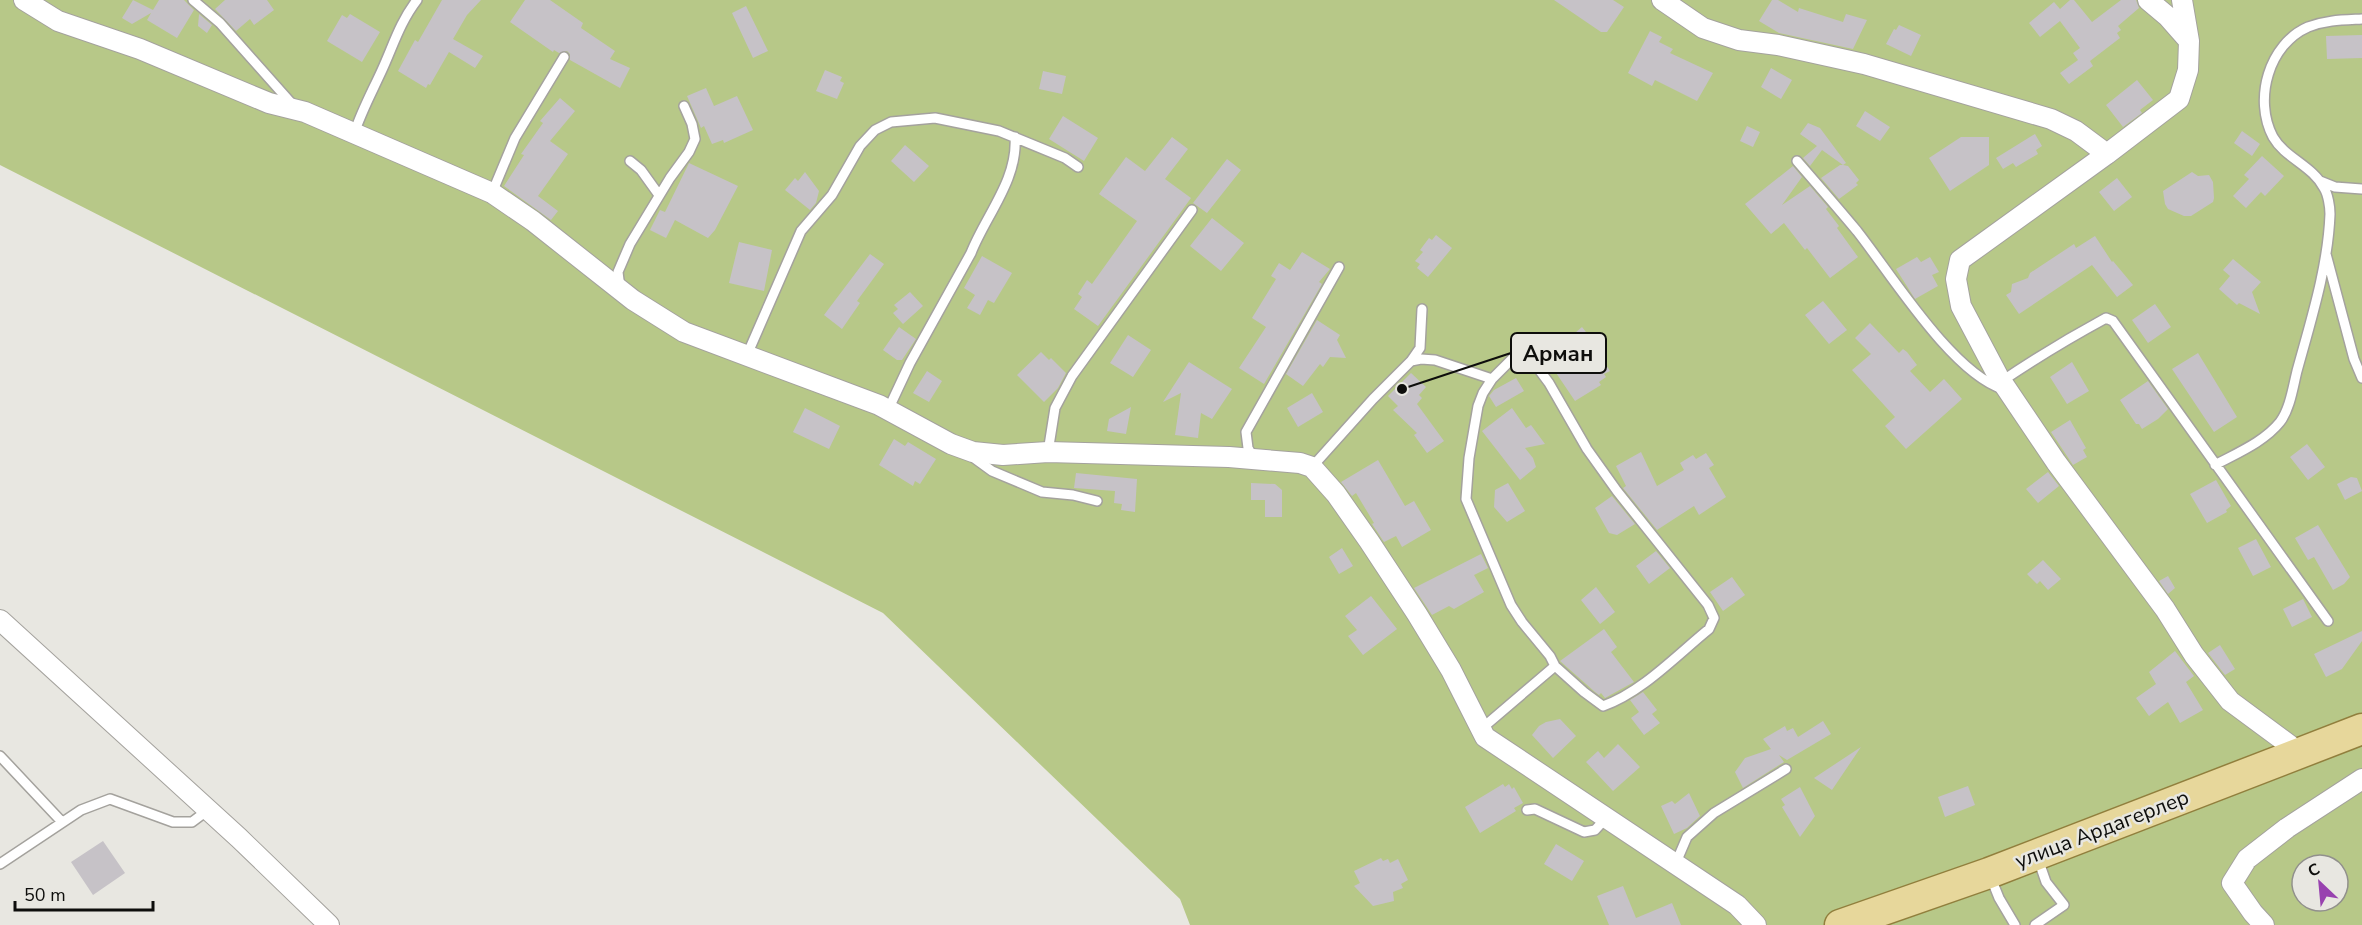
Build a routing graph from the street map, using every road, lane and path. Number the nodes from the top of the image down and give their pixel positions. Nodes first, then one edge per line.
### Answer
1 (24, 0) edge
2 (193, 0) edge
3 (417, 0) edge
4 (1662, 0) edge
5 (2148, 0) edge
6 (2181, 0) edge
7 (2362, 19) edge
8 (2189, 41) junction
9 (564, 57) dead end
10 (684, 106) dead end
11 (298, 110) junction
12 (354, 134) junction
13 (1015, 137) junction
14 (2107, 154) junction
15 (630, 161) dead end
16 (1797, 161) dead end
17 (1078, 167) dead end
18 (2318, 180) junction
19 (2362, 189) edge
20 (492, 193) junction
21 (659, 195) junction
22 (1192, 210) dead end
23 (2325, 250) junction
24 (1339, 267) dead end
25 (620, 291) junction
26 (1422, 309) dead end
27 (747, 355) junction
28 (1411, 361) junction
29 (2362, 378) edge
30 (1492, 379) junction
31 (2005, 386) junction
32 (888, 410) junction
33 (961, 447) junction
34 (1048, 452) junction
35 (1254, 459) junction
36 (2215, 465) junction
37 (1312, 467) junction
38 (1097, 501) dead end
39 (0, 620) edge
40 (2328, 621) dead end
41 (1555, 666) junction
42 (2362, 729) edge
43 (1480, 730) junction
44 (2299, 752) junction
45 (0, 756) edge
46 (1785, 769) dead end
47 (2362, 779) edge
48 (208, 810) junction
49 (1527, 810) dead end
50 (1606, 818) junction
51 (62, 822) junction
52 (2037, 854) junction
53 (0, 864) edge
54 (1675, 865) junction
55 (1989, 873) junction
56 (329, 925) edge
57 (1756, 925) edge
58 (1840, 925) edge
59 (2015, 925) edge
60 (2036, 925) edge
61 (2264, 925) edge

1 - 11 street
2 - 11 lane
3 - 12 lane
4 - 14 street
5 - 8 street
6 - 8 street
7 - 18 lane
8 - 14 street
9 - 20 lane
10 - 21 lane
11 - 12 street
12 - 20 street
13 - 17 lane
13 - 27 lane
13 - 32 lane
14 - 31 street
15 - 21 lane
16 - 31 lane
18 - 19 lane
18 - 23 lane
20 - 25 street
21 - 25 lane
22 - 34 lane
23 - 29 lane
23 - 36 lane
24 - 35 lane
25 - 27 street
26 - 28 lane
27 - 32 street
28 - 30 lane
28 - 37 lane
30 - 41 lane
30 - 41 lane
31 - 36 lane
31 - 44 street
32 - 33 street
33 - 34 street
33 - 38 lane
34 - 35 street
35 - 37 street
36 - 40 lane
37 - 43 street
39 - 48 street
41 - 43 lane
42 - 44 main road, улица Ардагерлер
43 - 50 street
44 - 52 main road, улица Ардагерлер
45 - 51 lane
46 - 54 lane
47 - 61 street
48 - 51 lane
48 - 56 street
49 - 50 lane
50 - 54 street
51 - 53 lane
52 - 55 main road, улица Ардагерлер
52 - 60 lane
54 - 57 street
55 - 58 main road, улица Ардагерлер
55 - 59 lane

